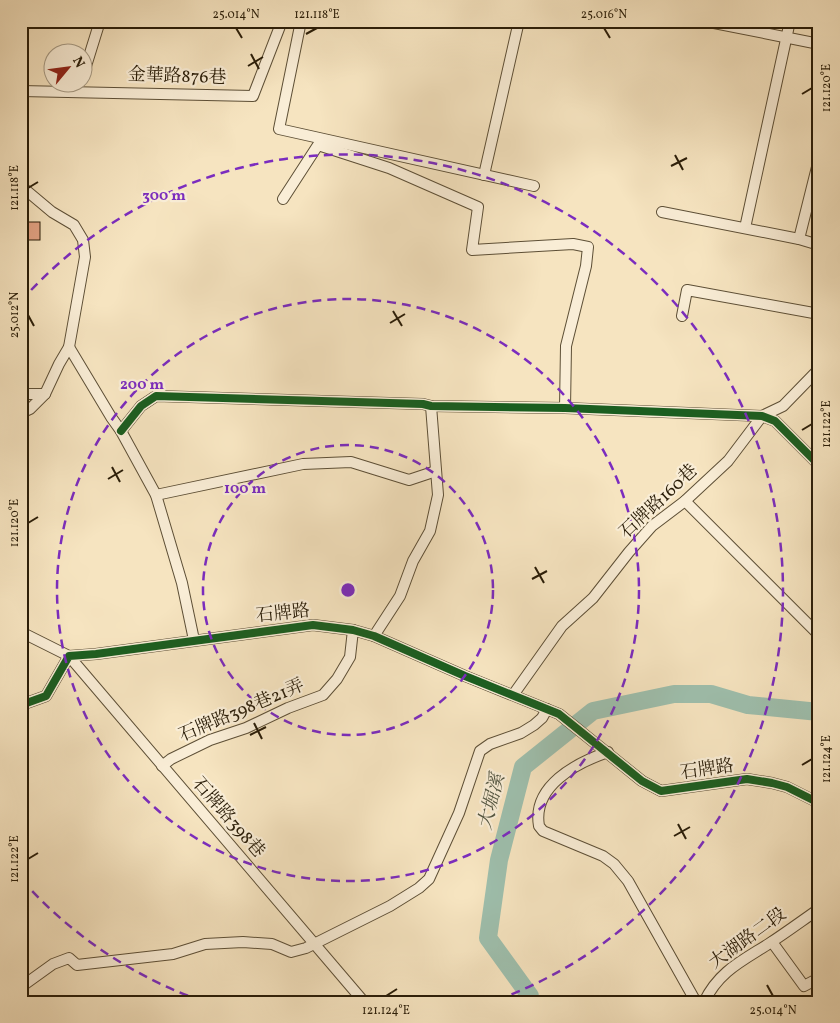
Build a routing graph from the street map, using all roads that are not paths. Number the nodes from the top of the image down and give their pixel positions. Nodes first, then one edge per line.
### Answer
1 (100, 21) edge
2 (282, 21) edge
3 (301, 21) edge
4 (518, 21) edge
5 (704, 21) edge
6 (790, 21) edge
7 (786, 36) junction
8 (819, 44) edge
9 (92, 47) edge
10 (92, 88) edge
11 (42, 90) edge
12 (21, 91) edge
13 (819, 159) edge
14 (484, 174) junction
15 (21, 186) edge
16 (534, 186) dead end
17 (283, 200) dead end
18 (662, 212) dead end
19 (745, 228) junction
20 (799, 238) junction
21 (819, 245) edge
22 (819, 314) edge
23 (682, 316) dead end
24 (69, 346) junction
25 (819, 369) edge
26 (21, 394) edge
27 (45, 394) junction
28 (431, 406) junction
29 (565, 408) junction
30 (21, 413) edge
31 (762, 416) junction
32 (121, 432) junction
33 (819, 464) edge
34 (436, 472) junction
35 (156, 495) junction
36 (685, 501) junction
37 (353, 630) junction
38 (25, 634) dead end
39 (819, 635) edge
40 (374, 636) junction
41 (194, 640) junction
42 (69, 656) junction
43 (513, 696) junction
44 (21, 705) edge
45 (546, 709) junction
46 (608, 752) junction
47 (162, 766) junction
48 (816, 798) edge
49 (819, 909) edge
50 (772, 942) junction
51 (314, 943) junction
52 (819, 978) edge
53 (21, 987) edge
54 (364, 1002) edge
55 (696, 1002) edge
56 (704, 1002) edge

1 - 9 street
2 - 10 street, 金華路876巷
3 - 14 street
4 - 14 street
5 - 7 street
6 - 7 street
7 - 8 street
7 - 19 street
11 - 12 street, 金華路876巷
13 - 20 street
14 - 16 street
15 - 24 street
17 - 29 street
18 - 19 street
19 - 20 street
20 - 21 street
22 - 23 street
24 - 27 street
24 - 32 street
25 - 31 street, 石牌路160巷
26 - 27 street
27 - 30 street
28 - 29 street
28 - 32 street
28 - 34 street
29 - 31 street
31 - 33 street
31 - 36 street, 石牌路160巷
32 - 35 street
34 - 35 street
34 - 40 street
35 - 41 street
36 - 39 street
36 - 43 street, 石牌路160巷
37 - 40 street, 石牌路
37 - 41 street, 石牌路
37 - 47 street, 石牌路398巷21弄
38 - 42 street
40 - 43 street, 石牌路
41 - 42 street, 石牌路
42 - 44 street
42 - 47 street, 石牌路398巷
43 - 45 street, 石牌路
45 - 46 street, 石牌路
45 - 51 street
46 - 48 street, 石牌路
46 - 55 street
47 - 51 street, 石牌路398巷
49 - 50 street, 大湖路二段
50 - 52 street
50 - 56 street, 大湖路二段
51 - 53 street
51 - 54 street, 石牌路398巷

